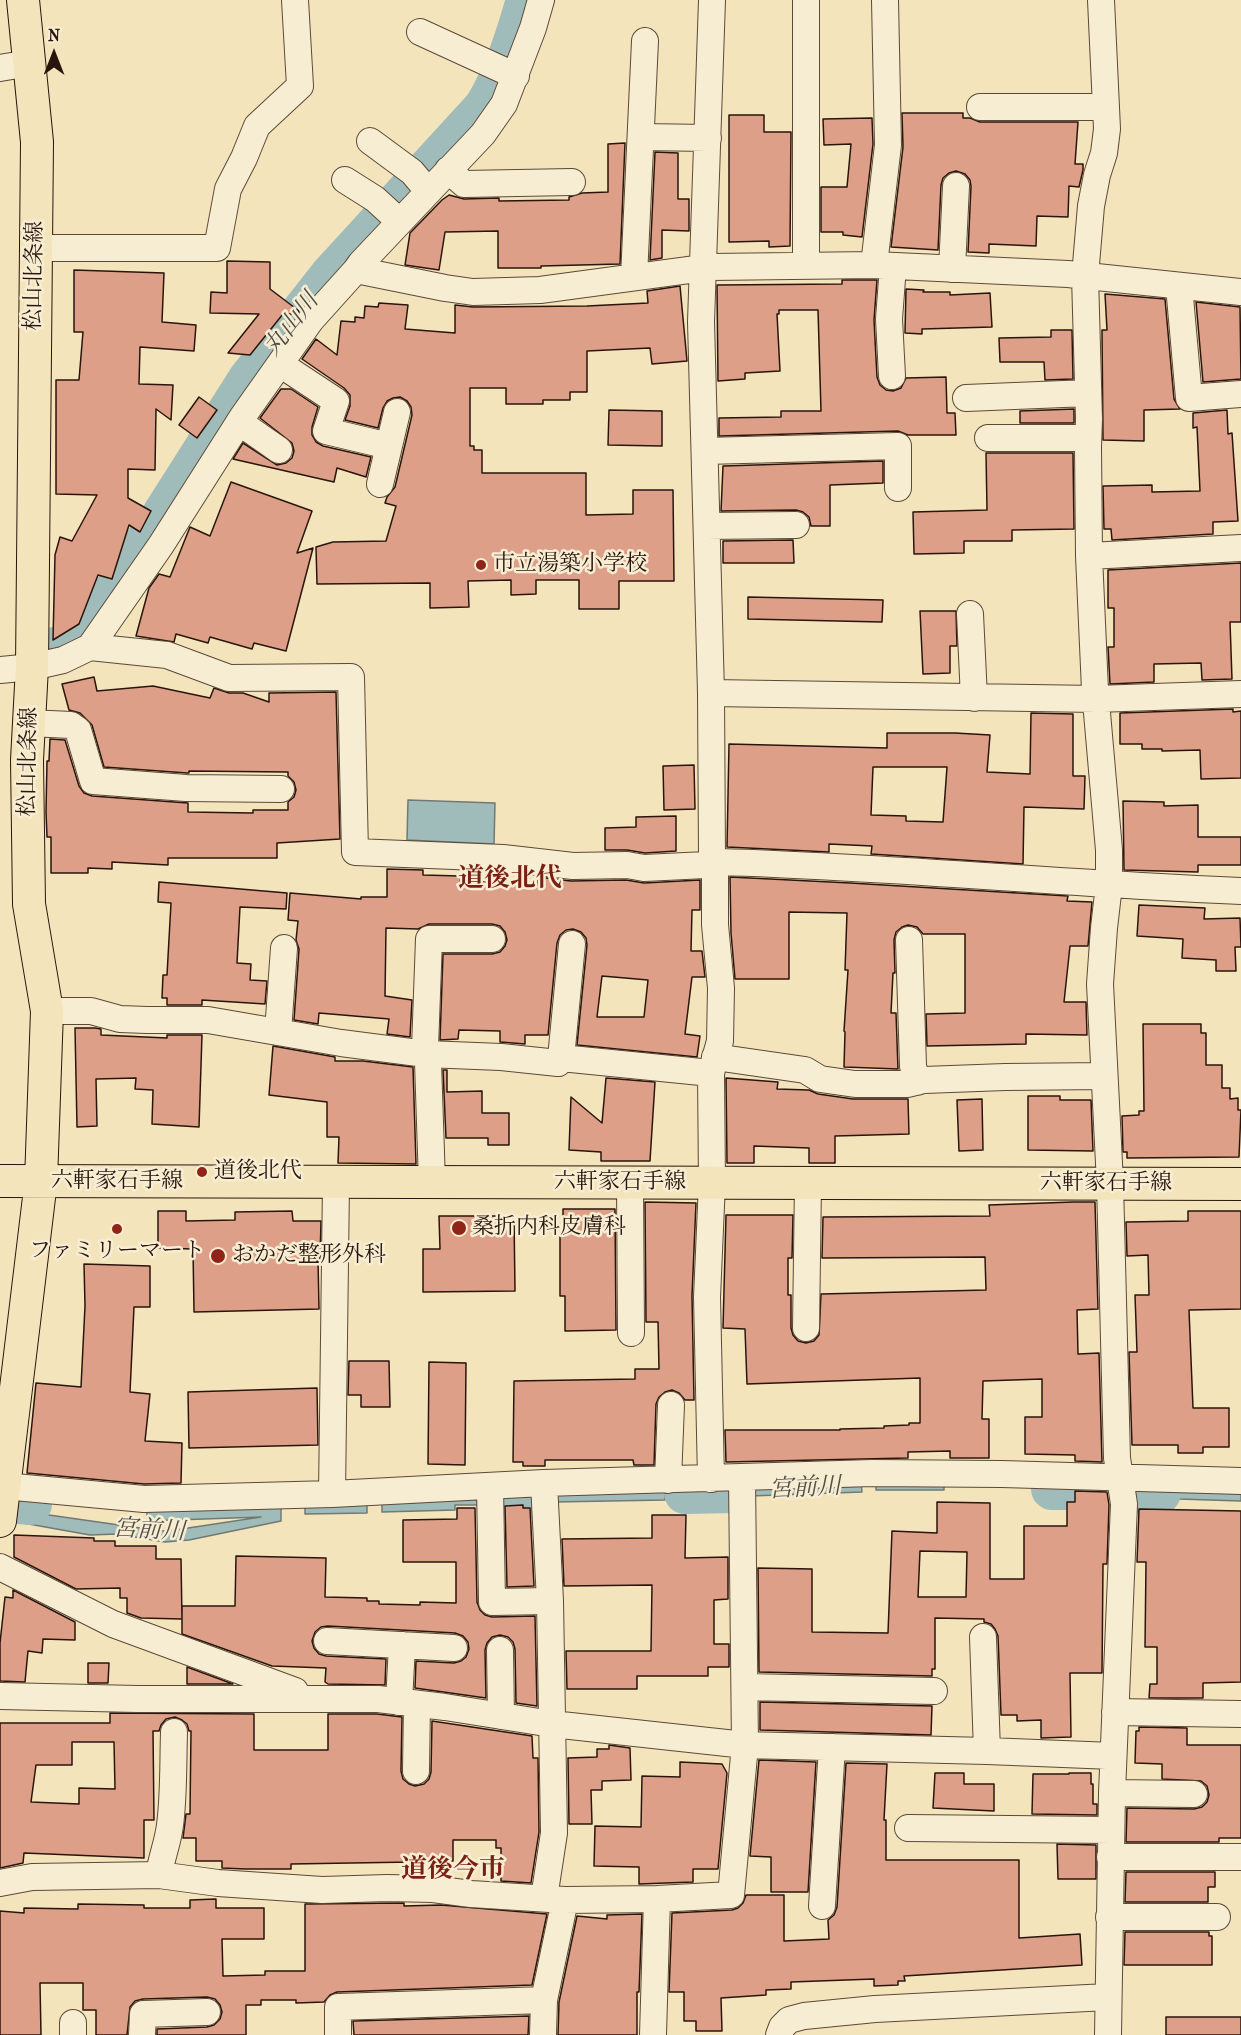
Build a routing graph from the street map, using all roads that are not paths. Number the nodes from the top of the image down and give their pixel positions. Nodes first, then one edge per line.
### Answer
1 (23, 0) edge
2 (295, 0) edge
3 (541, 0) edge
4 (712, 0) edge
5 (806, 0) edge
6 (885, 0) edge
7 (1101, 0) edge
8 (420, 32) dead end
9 (645, 41) dead end
10 (30, 63) junction
11 (0, 68) edge
12 (509, 72) junction
13 (980, 107) dead end
14 (1106, 107) junction
15 (641, 137) junction
16 (708, 138) junction
17 (370, 141) dead end
18 (448, 170) junction
19 (345, 180) dead end
20 (572, 182) dead end
21 (421, 183) junction
22 (956, 186) dead end
23 (392, 215) junction
24 (35, 248) junction
25 (806, 266) junction
26 (884, 266) junction
27 (702, 269) junction
28 (952, 269) junction
29 (356, 270) junction
30 (1085, 276) junction
31 (634, 278) junction
32 (1179, 286) junction
33 (1241, 292) edge
34 (280, 364) junction
35 (892, 376) dead end
36 (1088, 393) junction
37 (1241, 394) edge
38 (966, 398) dead end
39 (397, 412) dead end
40 (239, 422) junction
41 (988, 438) dead end
42 (1088, 438) junction
43 (389, 446) junction
44 (279, 450) dead end
45 (705, 452) junction
46 (380, 484) dead end
47 (898, 488) dead end
48 (796, 525) dead end
49 (707, 526) junction
50 (1241, 548) edge
51 (1089, 555) junction
52 (970, 614) dead end
53 (90, 647) junction
54 (32, 668) junction
55 (0, 670) edge
56 (711, 693) junction
57 (1241, 694) edge
58 (974, 698) junction
59 (1096, 699) junction
60 (29, 723) junction
61 (281, 789) dead end
62 (714, 864) junction
63 (1109, 885) junction
64 (1241, 891) edge
65 (492, 939) dead end
66 (909, 940) dead end
67 (572, 944) dead end
68 (284, 948) dead end
69 (47, 1011) junction
70 (278, 1032) junction
71 (426, 1054) junction
72 (561, 1058) junction
73 (713, 1065) junction
74 (1103, 1076) junction
75 (917, 1082) junction
76 (0, 1181) edge
77 (41, 1181) junction
78 (336, 1183) junction
79 (432, 1183) junction
80 (630, 1183) junction
81 (711, 1183) junction
82 (808, 1183) junction
83 (1110, 1184) junction
84 (1241, 1184) edge
85 (806, 1328) dead end
86 (631, 1334) dead end
87 (671, 1405) dead end
88 (742, 1478) junction
89 (1121, 1478) junction
90 (711, 1479) junction
91 (668, 1480) junction
92 (1241, 1481) edge
93 (544, 1483) junction
94 (490, 1486) junction
95 (332, 1494) junction
96 (2, 1502) edge
97 (0, 1567) edge
98 (550, 1601) junction
99 (983, 1637) dead end
100 (327, 1641) dead end
101 (402, 1645) junction
102 (454, 1648) dead end
103 (500, 1650) dead end
104 (746, 1687) junction
105 (934, 1691) dead end
106 (0, 1696) edge
107 (315, 1698) junction
108 (408, 1703) junction
109 (1115, 1712) junction
110 (1241, 1714) edge
111 (501, 1716) junction
112 (552, 1724) junction
113 (174, 1732) dead end
114 (745, 1745) junction
115 (832, 1747) junction
116 (987, 1750) junction
117 (1113, 1756) junction
118 (416, 1771) dead end
119 (1112, 1793) junction
120 (1194, 1794) dead end
121 (908, 1827) dead end
122 (1111, 1830) junction
123 (1110, 1857) junction
124 (1241, 1857) edge
125 (159, 1875) junction
126 (0, 1883) edge
127 (555, 1899) junction
128 (657, 1899) junction
129 (822, 1906) dead end
130 (1109, 1917) junction
131 (1217, 1917) dead end
132 (1107, 1997) junction
133 (544, 2000) junction
134 (207, 2012) dead end
135 (142, 2035) edge
136 (338, 2035) edge
137 (543, 2035) edge
138 (653, 2035) edge
139 (779, 2035) edge
140 (1108, 2035) edge

1 - 10 main road, 松山北条線
2 - 24 street
3 - 12 street
4 - 16 street
5 - 25 street
6 - 26 street
7 - 14 street
8 - 12 street
9 - 15 street
10 - 11 street
10 - 24 main road, 松山北条線
12 - 18 street
13 - 14 street
14 - 30 street
15 - 16 street
15 - 31 street
16 - 27 street
17 - 21 street
18 - 20 street
18 - 21 street
19 - 23 street
21 - 23 street
22 - 28 street
23 - 29 street
24 - 54 main road, 松山北条線
25 - 26 street
25 - 27 street
26 - 28 street
26 - 35 street
27 - 31 street
27 - 45 street
28 - 30 street
29 - 31 street
29 - 34 street
30 - 32 street
30 - 36 street
32 - 33 street
32 - 37 street
34 - 40 street
34 - 43 street
36 - 38 street
36 - 42 street
39 - 43 street
40 - 44 street
40 - 53 street
41 - 42 street
42 - 51 street
43 - 46 street
45 - 47 street
45 - 49 street
48 - 49 street
49 - 56 street
50 - 51 street
51 - 59 street
52 - 58 street
53 - 54 street
53 - 62 street
54 - 55 street
54 - 60 main road, 松山北条線
56 - 58 street
56 - 62 street
57 - 59 street
58 - 59 street
59 - 63 street
60 - 61 street
60 - 69 main road, 松山北条線
62 - 63 street
62 - 73 street
63 - 64 street
63 - 74 street
65 - 71 street
66 - 75 street
67 - 72 street
68 - 70 street
69 - 70 street
69 - 77 main road, 松山北条線
70 - 71 street
71 - 72 street
71 - 79 street
72 - 73 street
73 - 75 street
73 - 81 street
74 - 75 street
74 - 83 street
76 - 77 main road, 六軒家石手線
77 - 78 main road, 六軒家石手線
77 - 96 main road, 松山北条線
78 - 79 main road, 六軒家石手線
78 - 95 street
79 - 80 main road, 六軒家石手線
80 - 81 main road, 六軒家石手線
80 - 86 street
81 - 82 main road, 六軒家石手線
81 - 90 street
82 - 83 main road, 六軒家石手線
82 - 85 street
83 - 84 main road, 六軒家石手線
83 - 89 street
87 - 91 street
88 - 89 street
88 - 90 street
88 - 104 street
89 - 92 street
89 - 109 street
90 - 91 street
91 - 93 street
93 - 94 street
93 - 98 street
94 - 95 street
94 - 98 street
95 - 96 street
97 - 107 street
98 - 112 street
99 - 116 street
100 - 101 street
101 - 102 street
101 - 108 street
103 - 111 street
104 - 105 street
104 - 114 street
106 - 107 street
107 - 108 street
108 - 111 street
108 - 118 street
109 - 110 street
109 - 117 street
111 - 112 street
112 - 114 street
112 - 127 street
113 - 125 street
114 - 115 street
114 - 128 street
115 - 116 street
115 - 129 street
116 - 117 street
117 - 119 street
119 - 120 street
119 - 122 street
121 - 122 street
122 - 123 street
123 - 124 street
123 - 130 street
125 - 126 street
125 - 127 street
127 - 128 street
127 - 133 street
128 - 138 street
130 - 131 street
130 - 132 street
132 - 139 street
132 - 140 street
133 - 136 street
133 - 137 street
134 - 135 street

